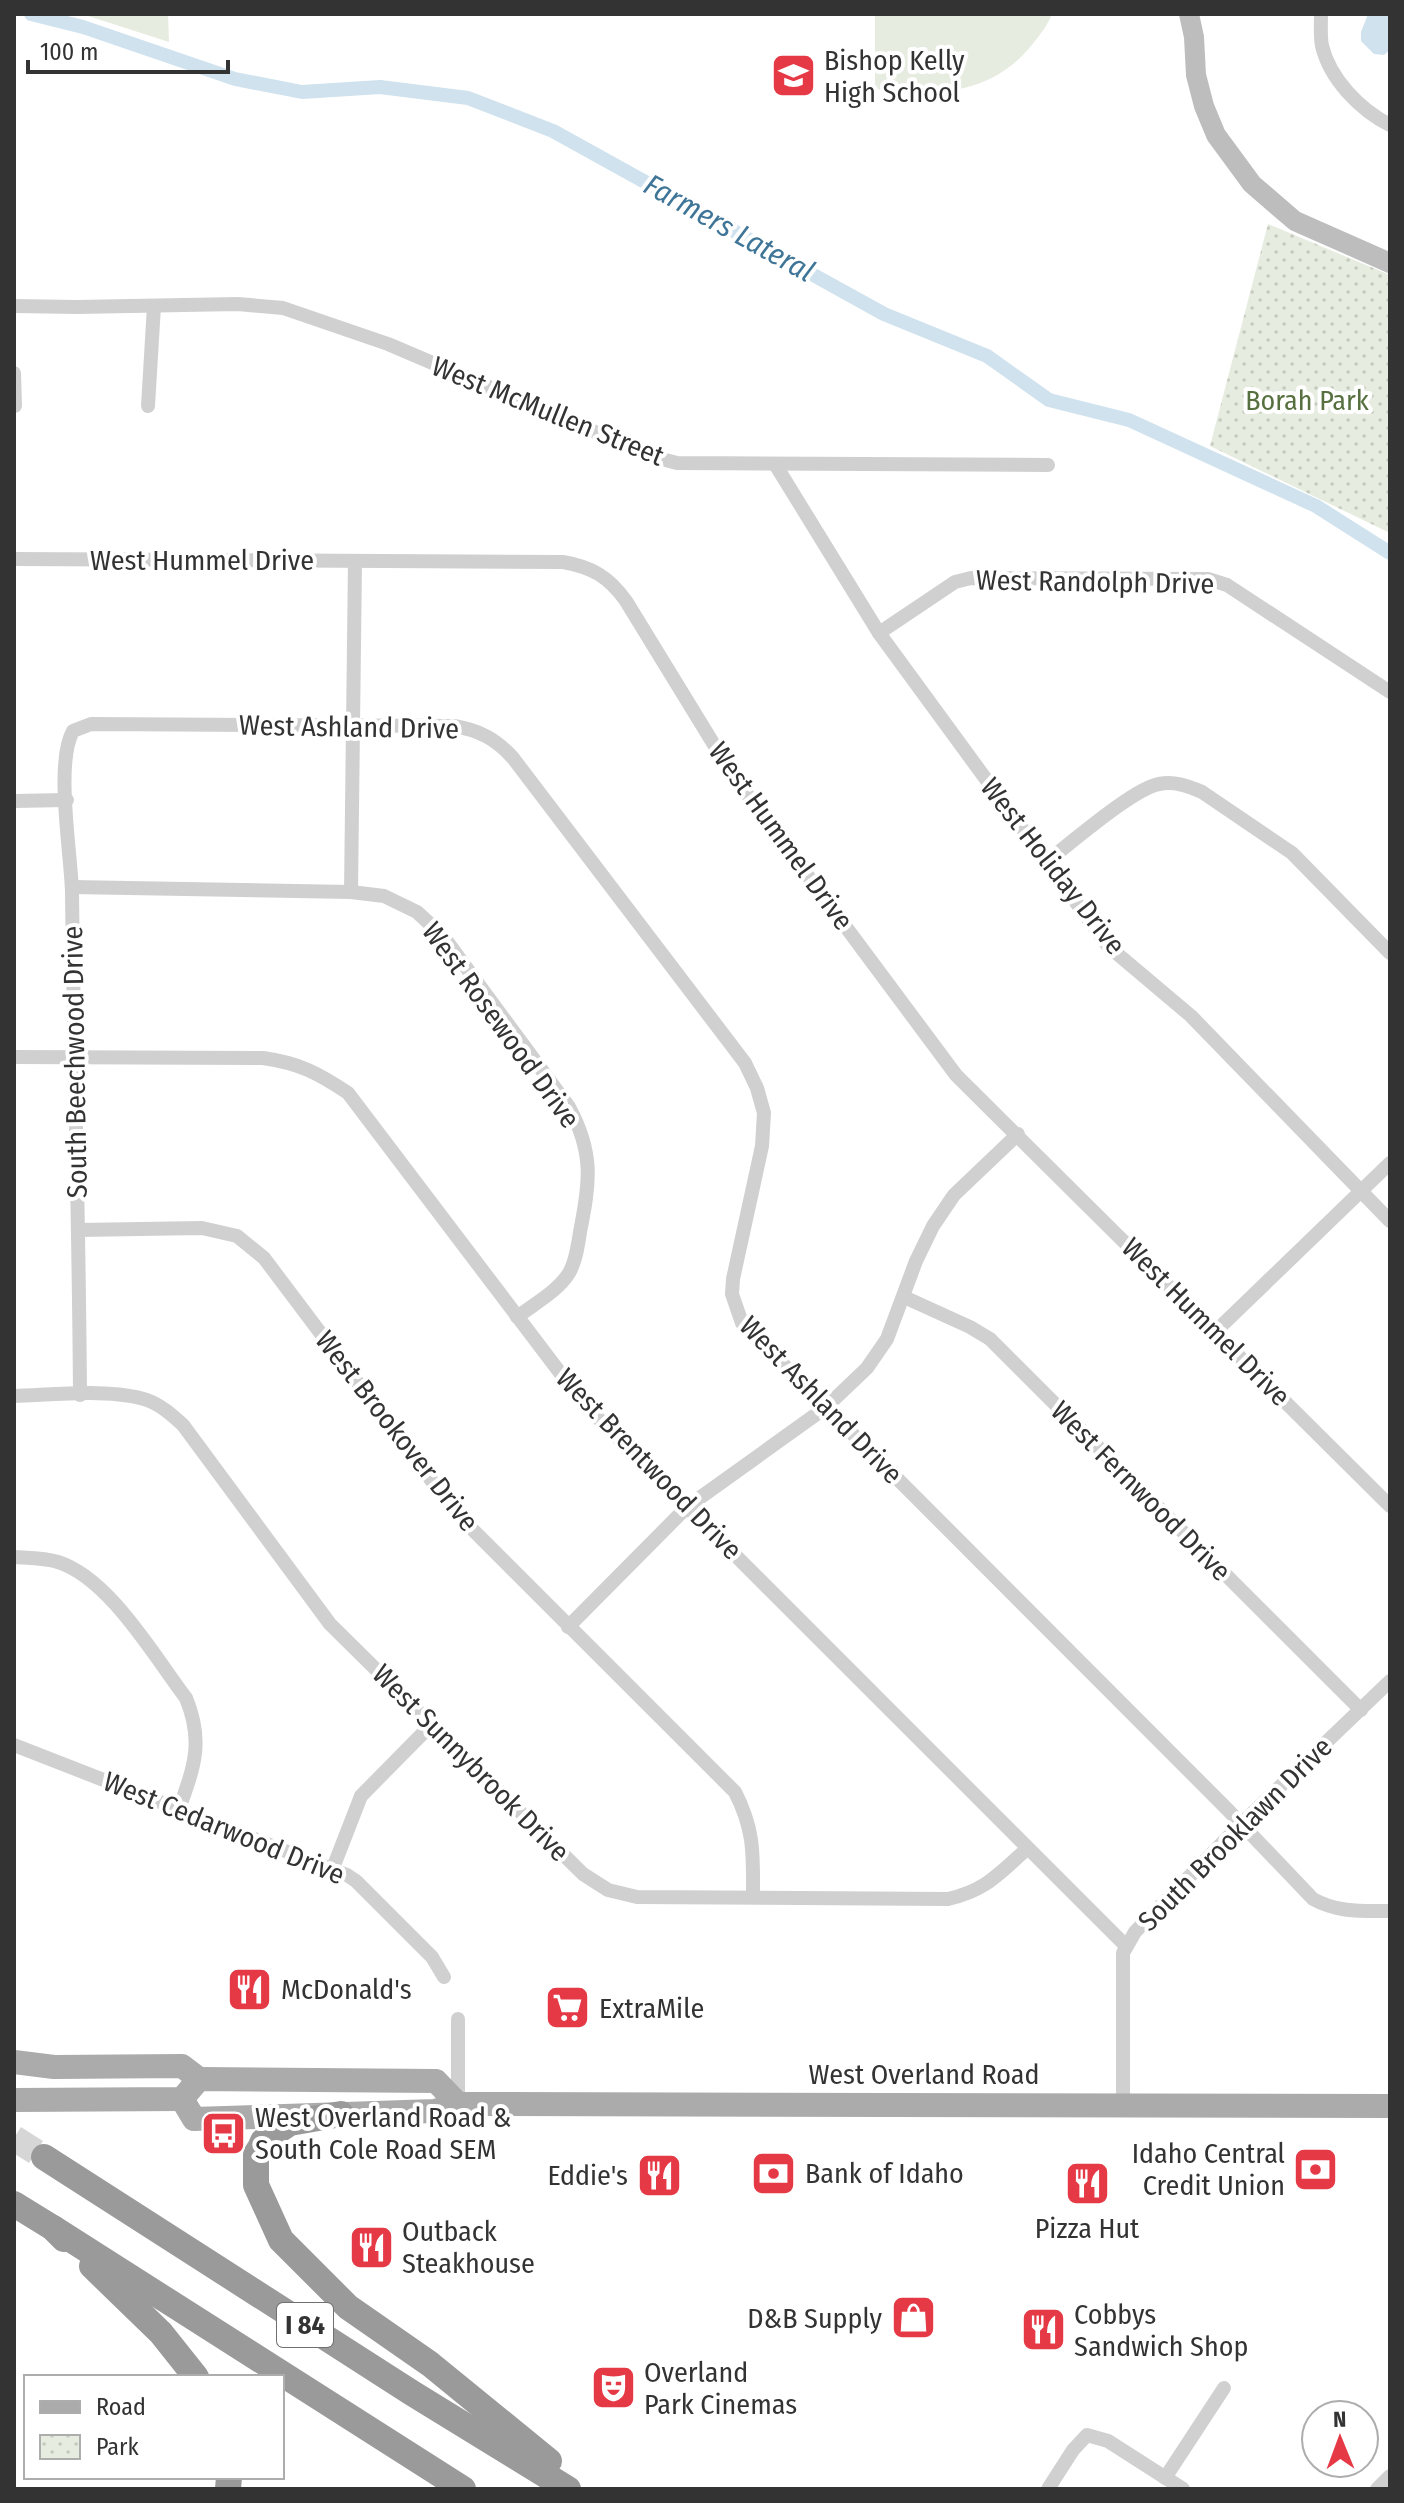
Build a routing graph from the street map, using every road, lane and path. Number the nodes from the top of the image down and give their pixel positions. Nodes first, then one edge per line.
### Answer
1 (1189, 14) edge
2 (1198, 14) edge
3 (1321, 14) edge
4 (1194, 37) junction
5 (1390, 125) edge
6 (1335, 238) junction
7 (1390, 248) edge
8 (1390, 263) edge
9 (14, 306) edge
10 (154, 306) junction
11 (14, 373) edge
12 (15, 406) edge
13 (148, 406) dead end
14 (775, 464) junction
15 (1048, 465) dead end
16 (14, 559) edge
17 (355, 561) junction
18 (879, 633) junction
19 (1390, 692) edge
20 (354, 726) junction
21 (73, 731) joint
22 (67, 800) junction
23 (14, 801) edge
24 (1046, 862) junction
25 (72, 887) junction
26 (351, 892) junction
27 (1390, 953) edge
28 (14, 1057) edge
29 (74, 1057) junction
30 (1018, 1134) junction
31 (1390, 1163) edge
32 (1361, 1191) junction
33 (1390, 1221) edge
34 (79, 1230) junction
35 (904, 1297) junction
36 (517, 1317) junction
37 (1216, 1331) junction
38 (80, 1395) junction
39 (14, 1396) edge
40 (825, 1408) junction
41 (1390, 1506) edge
42 (687, 1507) junction
43 (14, 1557) edge
44 (568, 1627) junction
45 (1390, 1681) edge
46 (1361, 1710) junction
47 (431, 1725) junction
48 (14, 1745) edge
49 (179, 1809) junction
50 (1241, 1824) junction
51 (1027, 1849) junction
52 (333, 1868) junction
53 (753, 1897) junction
54 (1390, 1911) edge
55 (1126, 1946) junction
56 (444, 1977) dead end
57 (458, 2019) dead end
58 (14, 2062) edge
59 (199, 2079) junction
60 (182, 2099) junction
61 (14, 2100) edge
62 (458, 2104) junction
63 (1123, 2104) junction
64 (1390, 2106) edge
65 (341, 2114) junction
66 (44, 2157) tunnel mouth
67 (14, 2204) edge
68 (53, 2228) junction
69 (194, 2375) edge
70 (284, 2375) edge
71 (284, 2375) edge
72 (1224, 2388) dead end
73 (1390, 2476) edge
74 (1165, 2478) junction
75 (463, 2489) edge
76 (568, 2489) edge
77 (582, 2489) edge
78 (1048, 2489) edge
79 (1183, 2489) edge
80 (1377, 2489) edge

1 - 4 street
2 - 4 street
3 - 5 street
4 - 6 street
6 - 7 street
6 - 8 street
9 - 10 street, West McMullen Street
10 - 13 street
10 - 14 street, West McMullen Street
11 - 12 street
14 - 15 street, West McMullen Street
14 - 18 street, West Holiday Drive
16 - 17 street, West Hummel Drive
17 - 20 street
17 - 30 street, West Hummel Drive
18 - 19 street, West Randolph Drive
18 - 24 street, West Holiday Drive
20 - 21 street, West Ashland Drive
20 - 26 street
20 - 40 street, West Ashland Drive
21 - 22 street, South Beechwood Drive
22 - 23 street
22 - 25 street, South Beechwood Drive
24 - 27 street
24 - 32 street, West Holiday Drive
25 - 26 street, West Rosewood Drive
25 - 29 street, South Beechwood Drive
26 - 36 street, West Rosewood Drive
28 - 29 street, West Brentwood Drive
29 - 34 street, South Beechwood Drive
29 - 36 street, West Brentwood Drive
30 - 35 street
30 - 37 street, West Hummel Drive
31 - 32 street
32 - 33 street, West Holiday Drive
32 - 37 street
34 - 38 street, South Beechwood Drive
34 - 44 street, West Brookover Drive
35 - 40 street
35 - 46 street, West Fernwood Drive
36 - 42 street, West Brentwood Drive
37 - 41 street, West Hummel Drive
38 - 39 street, West Sunnybrook Drive
38 - 47 street, West Sunnybrook Drive
40 - 42 street
40 - 50 street, West Ashland Drive
42 - 44 street
42 - 51 street, West Brentwood Drive
43 - 49 street
44 - 53 street, West Brookover Drive
45 - 46 street, South Brooklawn Drive
46 - 50 street, South Brooklawn Drive
47 - 52 street
47 - 53 street, West Sunnybrook Drive
48 - 49 street, West Cedarwood Drive
49 - 52 street, West Cedarwood Drive
50 - 54 street, West Ashland Drive
50 - 55 street, South Brooklawn Drive
51 - 53 street, West Sunnybrook Drive
51 - 55 street, West Brentwood Drive
52 - 56 street, West Cedarwood Drive
55 - 63 street, South Brooklawn Drive
57 - 62 street
58 - 59 main road
59 - 60 main road
59 - 62 main road
60 - 61 main road
60 - 65 main road, West Overland Road
62 - 63 main road, West Overland Road
62 - 65 main road, West Overland Road
63 - 64 main road, West Overland Road
65 - 77 highway
66 - 76 highway, I 84
67 - 68 highway, I 84
68 - 69 highway
68 - 70 highway, I 84
71 - 75 highway, I 84
72 - 74 street
73 - 80 street
74 - 78 street
74 - 79 street

